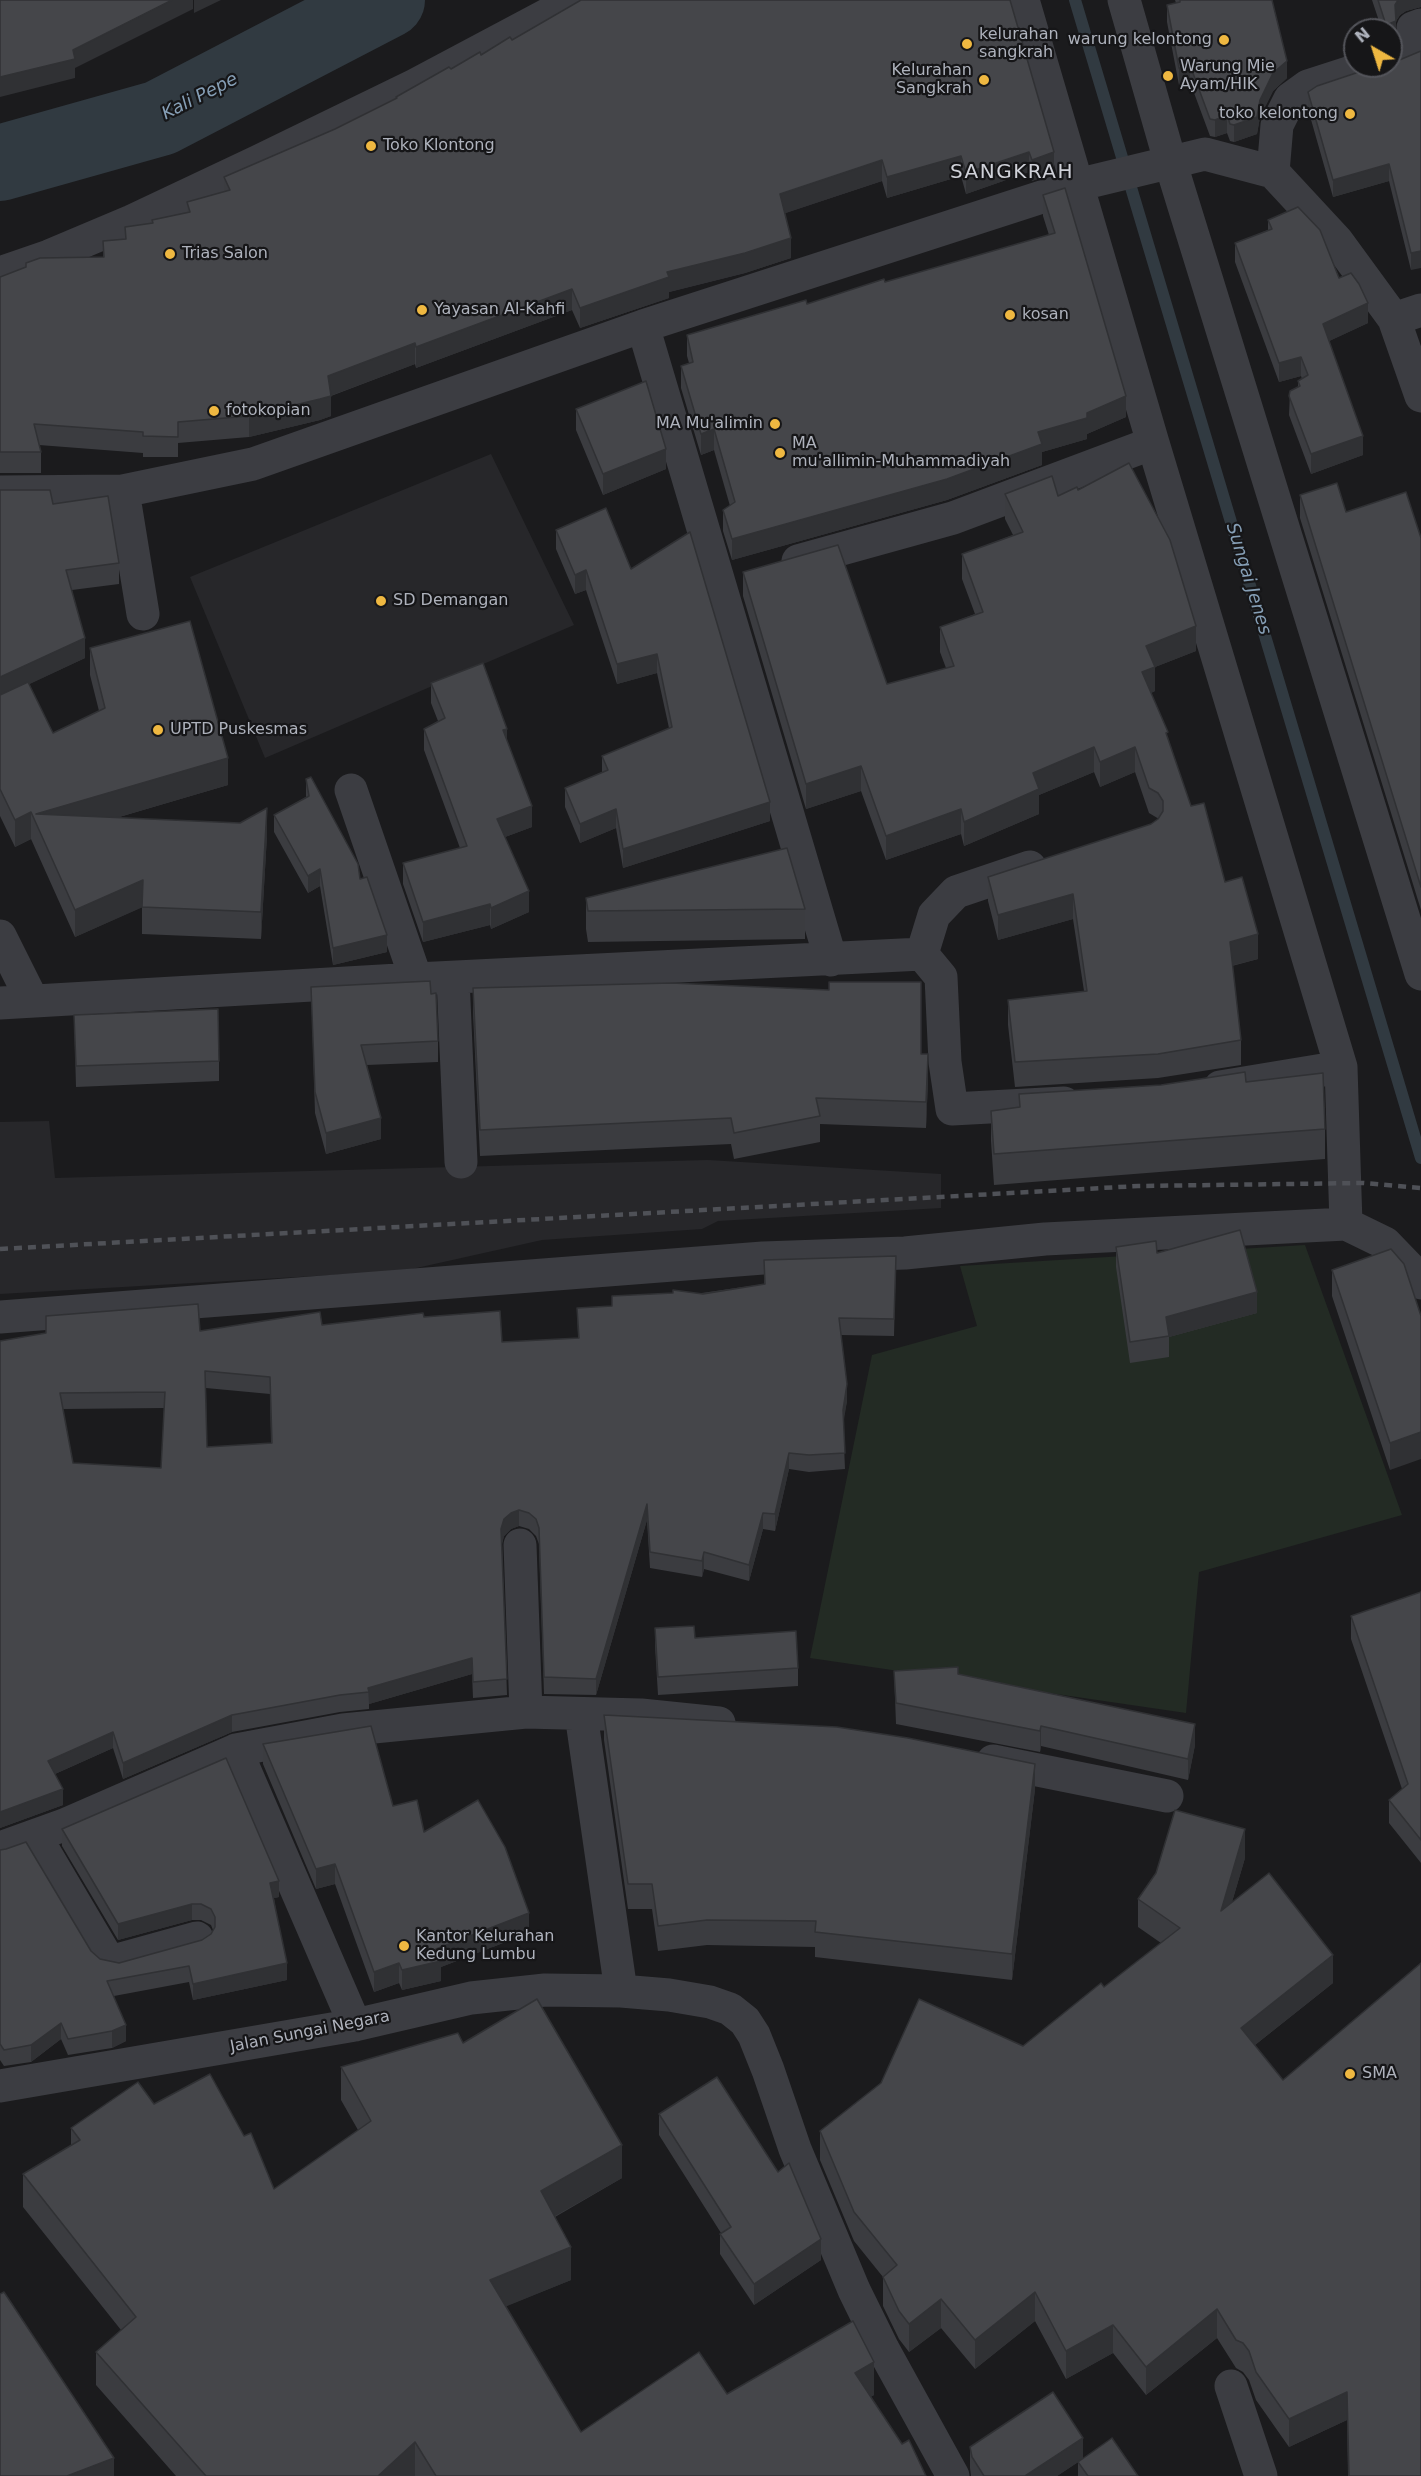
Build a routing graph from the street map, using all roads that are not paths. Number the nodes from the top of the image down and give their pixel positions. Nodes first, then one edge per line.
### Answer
1 (575, 0) edge
2 (1023, 0) edge
3 (1124, 0) edge
4 (1421, 25) edge
5 (1403, 56) edge
6 (1343, 75) edge
7 (1162, 163) junction
8 (1273, 172) junction
9 (1082, 184) junction
10 (0, 273) edge
11 (1407, 315) edge
12 (643, 326) junction
13 (1421, 396) edge
14 (1153, 443) junction
15 (123, 491) junction
16 (0, 492) edge
17 (743, 577) junction
18 (143, 614) dead end
19 (351, 790) dead end
20 (1058, 858) edge
21 (0, 936) edge
22 (922, 954) junction
23 (831, 960) junction
24 (1421, 974) edge
25 (453, 978) junction
26 (416, 979) junction
27 (16, 1002) edge
28 (1341, 1067) junction
29 (1194, 1091) edge
30 (1091, 1101) edge
31 (461, 1162) dead end
32 (1346, 1224) junction
33 (1421, 1283) edge
34 (0, 1317) edge
35 (520, 1545) dead end
36 (526, 1712) junction
37 (581, 1714) junction
38 (745, 1726) edge
39 (236, 1750) junction
40 (969, 1757) edge
41 (1167, 1796) dead end
42 (35, 1836) junction
43 (0, 1848) edge
44 (197, 1938) dead end
45 (621, 1991) junction
46 (355, 2025) junction
47 (0, 2086) edge
48 (1231, 2386) dead end
49 (953, 2476) edge
50 (1261, 2476) edge

1 - 10 street
2 - 9 street
3 - 7 street
4 - 5 street
6 - 8 street
7 - 8 street
7 - 9 street
7 - 24 street
8 - 11 street
9 - 12 street
9 - 14 street
11 - 13 street
12 - 15 street
12 - 17 street
14 - 17 street
14 - 28 street
15 - 16 street
15 - 18 street
17 - 23 street
19 - 26 street
20 - 22 street
21 - 27 street
22 - 23 street
22 - 30 street
23 - 25 street
25 - 26 street
25 - 31 street
26 - 27 street
28 - 29 street
28 - 32 street
32 - 33 street
32 - 34 street
35 - 36 street
36 - 37 street
36 - 39 street
37 - 38 street
37 - 45 street
39 - 42 street
39 - 46 street
40 - 41 street
42 - 43 street
42 - 44 street
45 - 46 street, Jalan Sungai Negara
45 - 49 street, Jalan Sungai Negara
46 - 47 street, Jalan Sungai Negara
48 - 50 street

